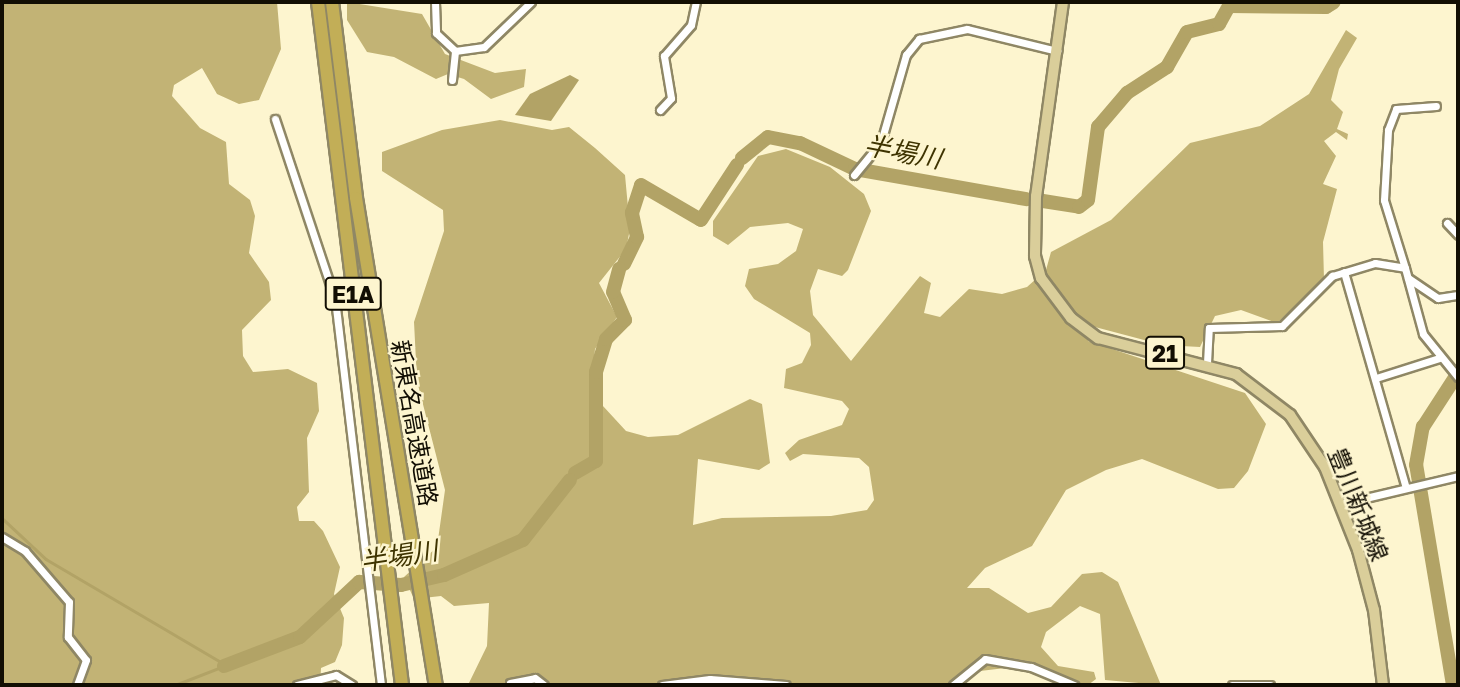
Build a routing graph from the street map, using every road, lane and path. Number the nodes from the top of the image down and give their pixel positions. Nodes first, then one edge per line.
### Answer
1 (313, 2) edge
2 (318, 2) edge
3 (332, 2) edge
4 (435, 2) edge
5 (531, 2) edge
6 (696, 2) edge
7 (1063, 2) edge
8 (318, 19) junction
9 (455, 51) junction
10 (1056, 51) junction
11 (452, 80) dead end
12 (1436, 106) dead end
13 (660, 110) dead end
14 (275, 119) dead end
15 (855, 175) dead end
16 (1447, 223) dead end
17 (1458, 235) edge
18 (1405, 268) junction
19 (1344, 272) junction
20 (1408, 278) junction
21 (1458, 295) edge
22 (1439, 358) junction
23 (1208, 363) junction
24 (1458, 377) edge
25 (1377, 378) junction
26 (1457, 478) edge
27 (1408, 485) junction
28 (1340, 504) junction
29 (2, 537) edge
30 (510, 683) dead end
31 (77, 685) edge
32 (297, 685) edge
33 (352, 685) edge
34 (381, 685) edge
35 (402, 685) edge
36 (436, 685) edge
37 (544, 685) edge
38 (662, 685) edge
39 (786, 685) edge
40 (943, 685) edge
41 (953, 685) edge
42 (1074, 685) edge
43 (1233, 685) edge
44 (1270, 685) edge
45 (1382, 685) edge

1 - 8 highway
2 - 8 highway
3 - 36 highway, 新東名高速道路 / E1A
4 - 9 street
5 - 9 street
6 - 13 street
7 - 10 main road, 豊川新城線 / 21
8 - 35 highway, 新東名高速道路 / E1A
9 - 11 street
10 - 15 street
10 - 23 main road, 豊川新城線 / 21
12 - 18 street
14 - 34 street
16 - 17 street
18 - 19 street
18 - 20 street
19 - 23 street
19 - 25 street
20 - 21 street
20 - 22 street
22 - 24 street
22 - 25 street
23 - 28 main road, 豊川新城線 / 21
25 - 27 street
26 - 27 street
27 - 28 street
28 - 45 main road, 豊川新城線 / 21
29 - 31 street
30 - 37 street
32 - 33 street
38 - 39 street
40 - 41 street
41 - 42 street
43 - 44 street

